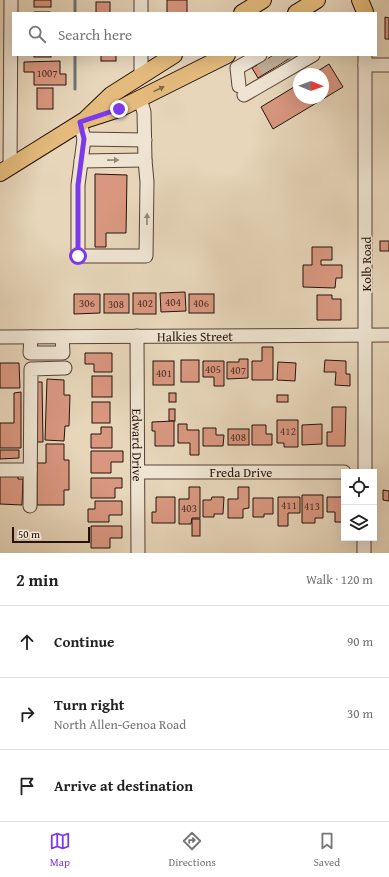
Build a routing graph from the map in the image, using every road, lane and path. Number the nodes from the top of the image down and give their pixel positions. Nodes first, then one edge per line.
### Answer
1 (11, 0) edge
2 (142, 0) edge
3 (263, 0) edge
4 (317, 0) edge
5 (141, 12) edge
6 (244, 12) edge
7 (298, 12) edge
8 (141, 56) edge
9 (172, 56) edge
10 (226, 56) edge
11 (229, 56) edge
12 (310, 56) edge
13 (365, 60) edge
14 (264, 64) edge
15 (389, 65) edge
16 (237, 68) junction
17 (141, 75) junction
18 (140, 99) junction
19 (82, 121) junction
20 (84, 139) junction
21 (145, 140) junction
22 (145, 160) junction
23 (81, 161) junction
24 (5, 170) edge
25 (366, 335) junction
26 (389, 335) edge
27 (138, 336) junction
28 (0, 337) edge
29 (65, 368) dead end
30 (365, 469) edge
31 (0, 470) edge
32 (30, 470) junction
33 (138, 472) junction
34 (341, 472) edge
35 (30, 506) dead end
36 (364, 541) edge
37 (138, 553) edge
38 (364, 553) edge

1 - 24 street
2 - 5 street
3 - 6 main road
4 - 7 main road
8 - 17 street
9 - 17 main road
18 -> 10 main road
11 - 16 street
12 - 14 street
13 - 15 street
13 - 25 street, Kolb Road
14 - 16 street
14 - 16 street
17 - 19 main road
18 - 19 main road
18 - 21 street
19 - 20 street
19 - 24 main road
20 - 21 street
20 - 23 street
21 - 22 street
23 -> 22 street
23 -> 22 street
25 - 26 street, Halkies Street
25 - 27 street, Halkies Street
25 - 30 street, Kolb Road
27 - 28 street, Halkies Street
27 - 33 street, Edward Drive
29 - 32 street
31 - 32 street
32 - 35 street
33 - 34 street, Freda Drive
33 - 37 street, Edward Drive
36 - 38 street

